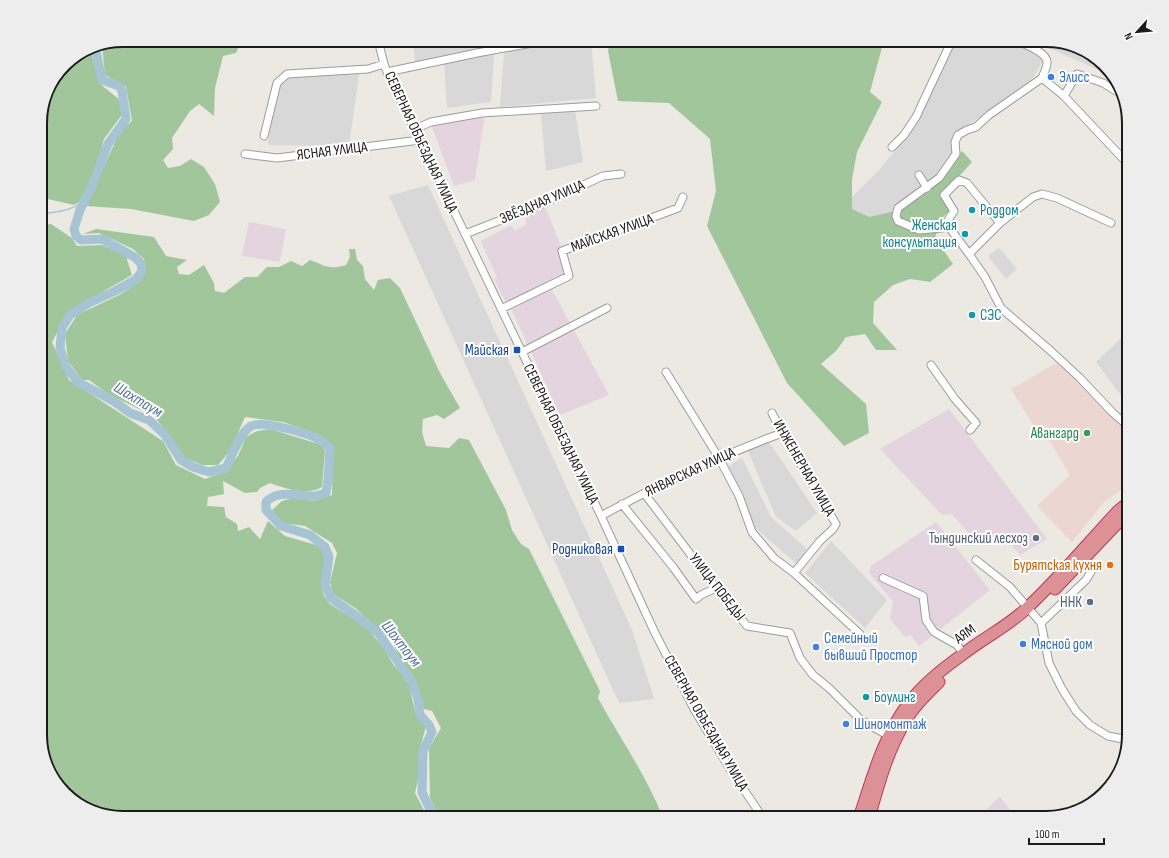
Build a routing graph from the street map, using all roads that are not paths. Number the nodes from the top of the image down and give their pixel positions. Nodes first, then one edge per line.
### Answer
1 (380, 47) edge
2 (508, 47) edge
3 (949, 47) edge
4 (1030, 47) edge
5 (384, 64) junction
6 (387, 72) junction
7 (1042, 78) junction
8 (1114, 90) edge
9 (1064, 96) junction
10 (596, 106) dead end
11 (415, 129) junction
12 (264, 136) dead end
13 (420, 140) junction
14 (892, 147) dead end
15 (245, 154) dead end
16 (1122, 158) edge
17 (621, 174) dead end
18 (919, 175) dead end
19 (927, 188) junction
20 (683, 197) dead end
21 (946, 223) junction
22 (1000, 223) junction
23 (1112, 223) dead end
24 (465, 234) junction
25 (969, 254) junction
26 (607, 308) dead end
27 (500, 309) junction
28 (522, 352) junction
29 (931, 365) dead end
30 (666, 372) dead end
31 (772, 413) dead end
32 (1122, 421) edge
33 (970, 430) dead end
34 (782, 433) junction
35 (719, 458) junction
36 (644, 493) junction
37 (622, 504) junction
38 (1122, 508) edge
39 (600, 516) junction
40 (1122, 519) edge
41 (1085, 558) junction
42 (976, 560) dead end
43 (794, 573) junction
44 (883, 578) dead end
45 (716, 588) junction
46 (1030, 610) junction
47 (1041, 623) junction
48 (860, 634) dead end
49 (963, 653) junction
50 (889, 736) junction
51 (1122, 739) edge
52 (758, 811) edge
53 (861, 811) edge
54 (871, 811) edge

1 - 5 street, СЕВЕРНАЯ ОБЪЕЗДНАЯ УЛИЦА
2 - 6 street
3 - 14 street
4 - 7 street
5 - 6 street, СЕВЕРНАЯ ОБЪЕЗДНАЯ УЛИЦА
5 - 12 street
6 - 11 street, СЕВЕРНАЯ ОБЪЕЗДНАЯ УЛИЦА
7 - 9 street
7 - 19 street
8 - 9 street
9 - 16 street
10 - 11 street
11 - 13 street, СЕВЕРНАЯ ОБЪЕЗДНАЯ УЛИЦА
13 - 15 street, ЯСНАЯ УЛИЦА
13 - 24 street, СЕВЕРНАЯ ОБЪЕЗДНАЯ УЛИЦА
17 - 24 street, ЗВЁЗДНАЯ УЛИЦА
18 - 19 street
19 - 21 street
20 - 27 street, МАЙСКАЯ УЛИЦА
21 - 22 street
21 - 25 street
22 - 23 street
22 - 25 street
24 - 27 street, СЕВЕРНАЯ ОБЪЕЗДНАЯ УЛИЦА
25 - 32 street
26 - 28 street
27 - 28 street, СЕВЕРНАЯ ОБЪЕЗДНАЯ УЛИЦА
28 - 39 street, СЕВЕРНАЯ ОБЪЕЗДНАЯ УЛИЦА
29 - 33 street
30 - 35 street
31 - 34 street, ИНЖЕНЕРНАЯ УЛИЦА
34 - 35 street, ЯНВАРСКАЯ УЛИЦА
34 - 43 street, ИНЖЕНЕРНАЯ УЛИЦА
35 - 36 street, ЯНВАРСКАЯ УЛИЦА
35 - 43 street
36 - 37 street, ЯНВАРСКАЯ УЛИЦА
36 - 45 street, УЛИЦА ПОБЕДЫ
37 - 39 street, ЯНВАРСКАЯ УЛИЦА
37 - 45 street
38 - 46 highway, АЯМ
39 - 52 street, СЕВЕРНАЯ ОБЪЕЗДНАЯ УЛИЦА
40 - 41 highway, АЯМ
41 - 46 highway, АЯМ
41 - 47 street
42 - 46 street
43 - 48 street
44 - 49 street
45 - 50 street, УЛИЦА ПОБЕДЫ
46 - 47 street
46 - 49 highway, АЯМ
46 - 54 highway, АЯМ
47 - 51 street
49 - 50 highway, АЯМ
50 - 53 highway, АЯМ

